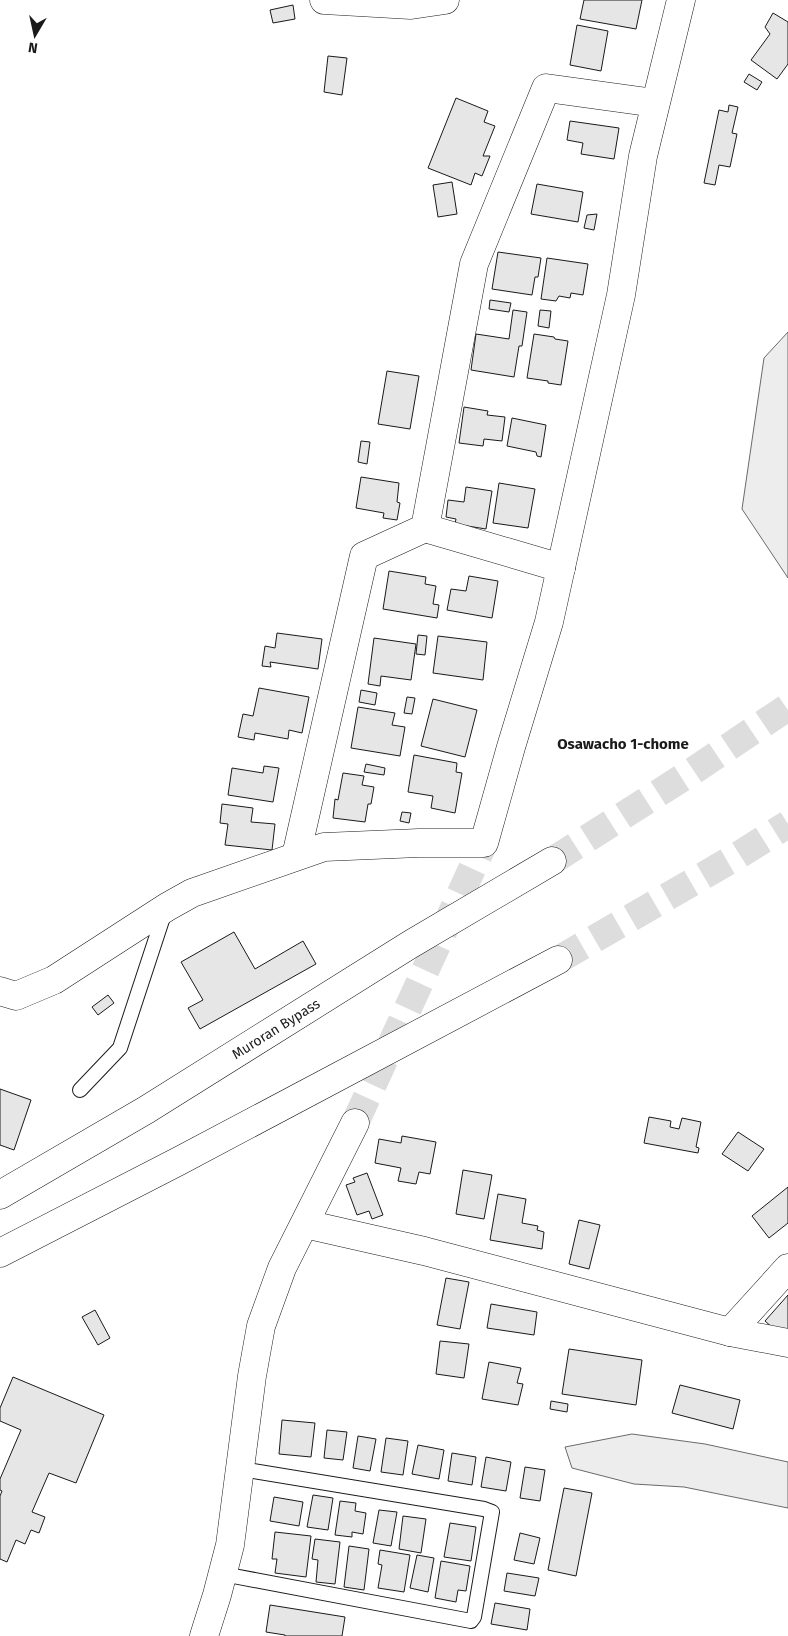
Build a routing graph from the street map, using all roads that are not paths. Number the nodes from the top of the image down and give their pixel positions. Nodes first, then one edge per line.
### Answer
1 (324, 0) edge
2 (445, 0) edge
3 (681, 0) edge
4 (655, 103) junction
5 (425, 528) junction
6 (561, 568) junction
7 (296, 856) junction
8 (552, 861) tunnel mouth
9 (167, 907) junction
10 (558, 960) tunnel mouth
11 (0, 991) edge
12 (80, 1090) dead end
13 (355, 1123) tunnel mouth
14 (0, 1195) edge
15 (304, 1224) junction
16 (0, 1253) edge
17 (788, 1268) edge
18 (730, 1332) junction
19 (788, 1343) edge
20 (241, 1469) junction
21 (222, 1574) junction
22 (204, 1636) edge

1 - 2 main road
3 - 4 main road
4 - 5 main road
4 - 6 main road
5 - 6 main road
5 - 7 main road
6 - 7 main road
7 - 9 main road
8 - 14 main road, Muroran Bypass
9 - 11 main road
9 - 12 lane
10 - 16 main road
13 - 15 main road
15 - 18 main road
15 - 20 main road
17 - 18 main road
18 - 19 main road
20 - 21 main road
20 - 21 lane
21 - 22 main road

